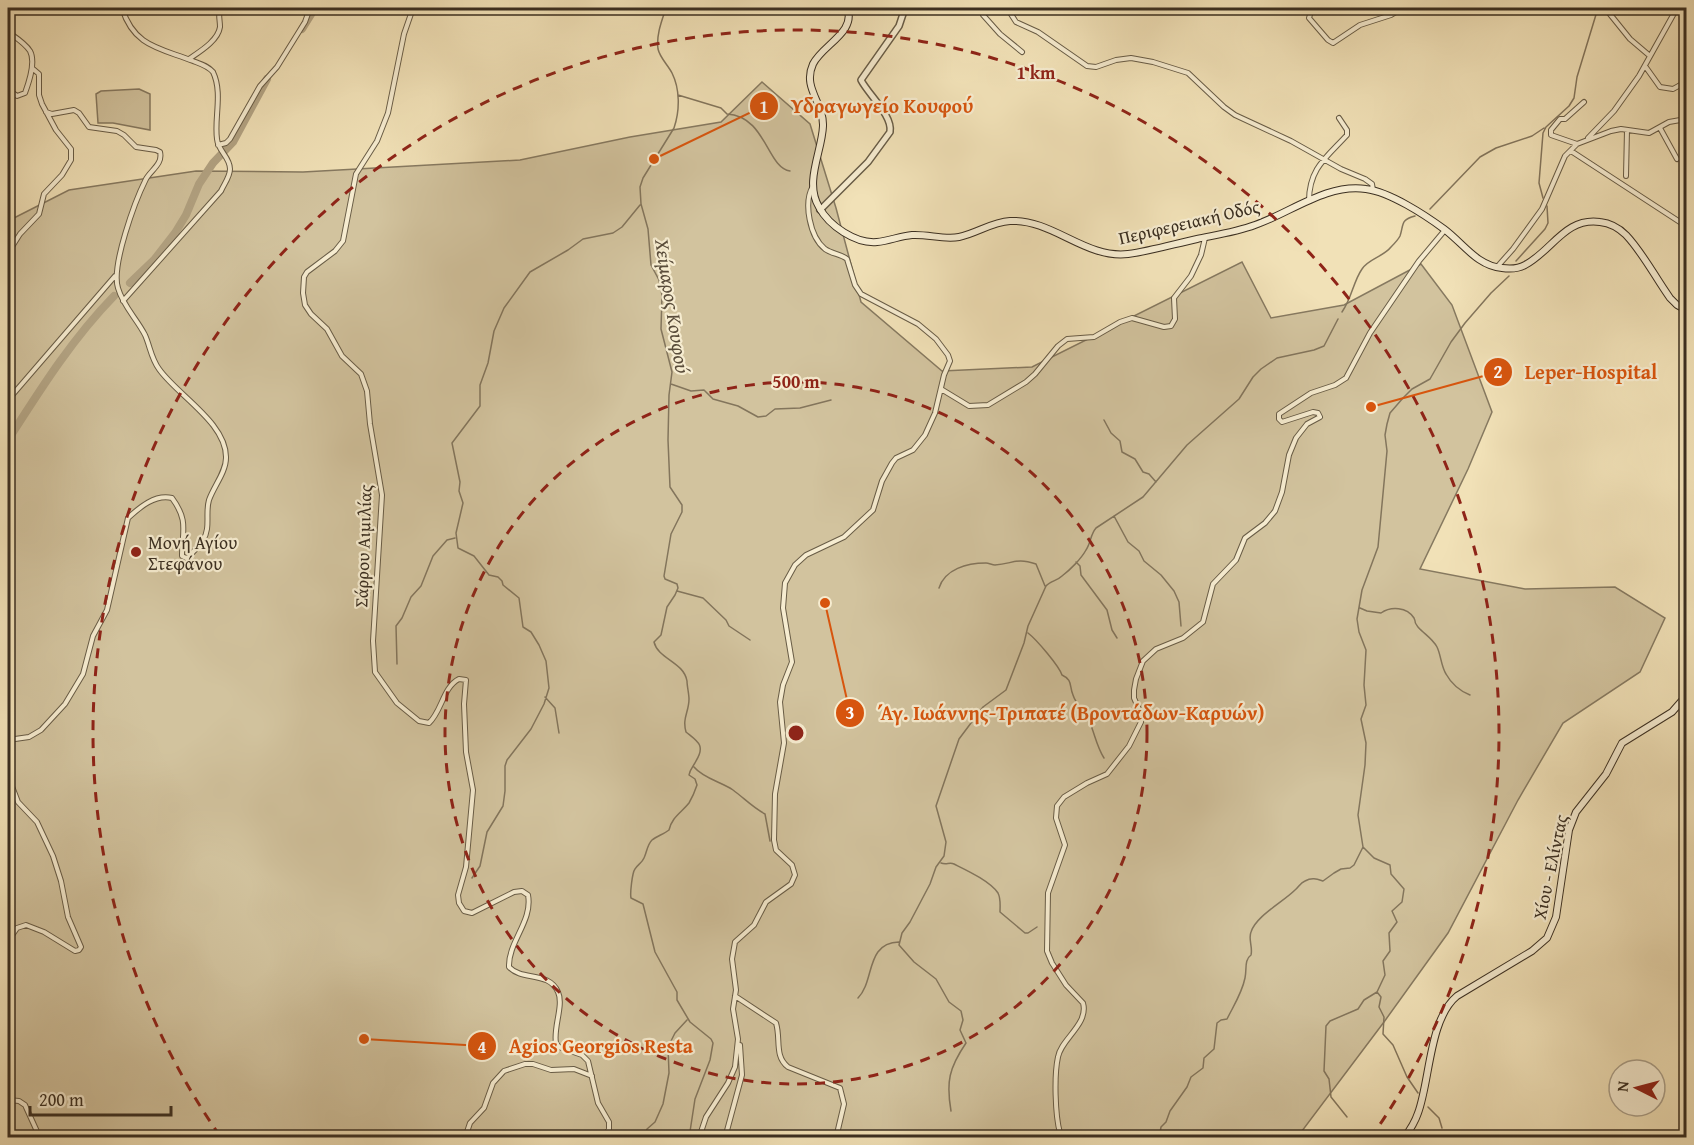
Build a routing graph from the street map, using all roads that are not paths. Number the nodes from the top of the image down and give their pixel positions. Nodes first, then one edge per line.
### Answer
1 (122, 8) edge
2 (220, 8) edge
3 (310, 8) edge
4 (413, 8) edge
5 (847, 8) edge
6 (905, 8) edge
7 (986, 8) edge
8 (1007, 8) edge
9 (1312, 8) edge
10 (1403, 8) edge
11 (1605, 8) edge
12 (1677, 8) edge
13 (8, 32) edge
14 (1022, 52) dead end
15 (1650, 56) junction
16 (189, 59) junction
17 (1645, 66) junction
18 (32, 68) junction
19 (1682, 84) dead end
20 (8, 89) edge
21 (1584, 102) dead end
22 (46, 112) junction
23 (1339, 118) dead end
24 (1686, 119) edge
25 (1660, 128) junction
26 (1627, 130) junction
27 (1585, 141) junction
28 (1577, 144) junction
29 (219, 148) junction
30 (1571, 151) junction
31 (1325, 159) junction
32 (1677, 159) dead end
33 (1626, 176) dead end
34 (814, 184) junction
35 (1373, 190) junction
36 (1309, 201) junction
37 (820, 210) junction
38 (1686, 226) edge
39 (1445, 230) junction
40 (1205, 237) junction
41 (8, 253) edge
42 (1497, 267) junction
43 (116, 278) junction
44 (122, 298) junction
45 (1686, 310) edge
46 (941, 389) junction
47 (8, 400) edge
48 (1686, 696) edge
49 (8, 740) edge
50 (8, 776) edge
51 (8, 941) edge
52 (735, 996) junction
53 (738, 1039) junction
54 (592, 1077) junction
55 (8, 1100) edge
56 (1060, 1135) edge
57 (40, 1137) edge
58 (465, 1137) edge
59 (604, 1137) edge
60 (699, 1137) edge
61 (725, 1137) edge
62 (836, 1137) edge
63 (1050, 1137) edge
64 (1404, 1137) edge

1 - 16 street
2 - 16 street
3 - 29 street
4 - 54 street, Σάρρου Αιμιλίας
5 - 34 main road
6 - 37 street
7 - 14 street
8 - 31 street
9 - 10 street
11 - 15 street
12 - 15 street
13 - 18 street
15 - 17 street
16 - 29 street
17 - 19 street
17 - 27 street
18 - 20 street
18 - 22 street
21 - 28 street
22 - 41 street
22 - 43 street
23 - 31 street
24 - 25 street
25 - 26 street
25 - 32 street
26 - 27 street
26 - 33 street
27 - 28 street
28 - 30 street
29 - 44 street
30 - 38 street
30 - 42 street
31 - 35 street
31 - 36 street
34 - 37 main road
34 - 46 street
35 - 36 main road, Περιφερειακή Οδός
35 - 39 main road, Περιφερειακή Οδός
36 - 40 main road, Περιφερειακή Οδός
37 - 40 main road, Περιφερειακή Οδός
39 - 42 main road, Περιφερειακή Οδός
39 - 56 street
40 - 46 street
42 - 45 main road
43 - 44 street
43 - 47 street
44 - 49 street
46 - 52 street
48 - 64 main road, Χίου - Ελίντας
50 - 51 street
52 - 53 street
52 - 62 street
53 - 60 street
53 - 61 street
54 - 58 street
54 - 59 street
55 - 57 street
56 - 63 street

